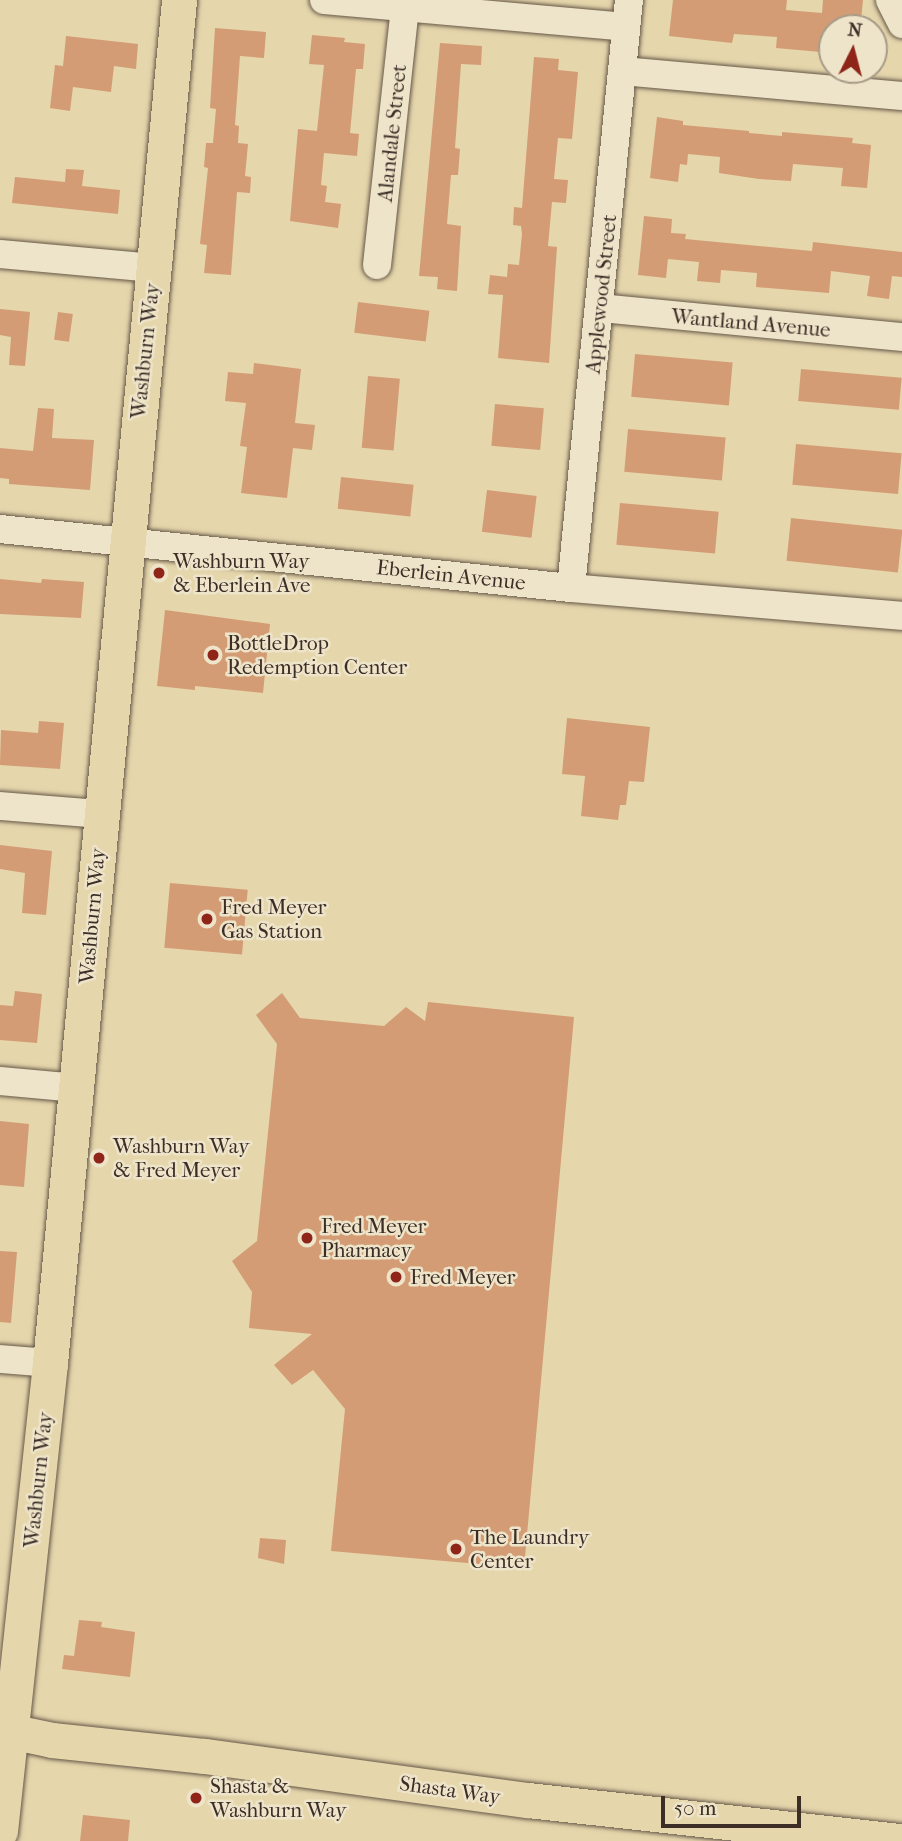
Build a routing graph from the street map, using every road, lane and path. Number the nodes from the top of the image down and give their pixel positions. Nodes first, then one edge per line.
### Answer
1 (180, 0) edge
2 (324, 0) edge
3 (890, 0) edge
4 (405, 4) edge
5 (627, 14) edge
6 (902, 24) edge
7 (622, 71) junction
8 (902, 96) edge
9 (0, 254) edge
10 (377, 265) dead end
11 (153, 268) junction
12 (600, 308) junction
13 (902, 337) edge
14 (0, 529) edge
15 (127, 540) junction
16 (571, 588) junction
17 (902, 617) edge
18 (0, 806) edge
19 (100, 814) junction
20 (0, 1081) edge
21 (77, 1088) junction
22 (0, 1359) edge
23 (50, 1363) junction
24 (6, 1730) edge
25 (0, 1831) edge
26 (901, 1841) edge

1 - 11 main road, Washburn Way
2 - 4 street
3 - 6 street
4 - 5 street
4 - 10 street, Alandale Street
5 - 7 street, Applewood Street
7 - 8 street
7 - 12 street, Applewood Street
9 - 11 street
11 - 15 main road, Washburn Way
12 - 13 street, Wantland Avenue
12 - 16 street, Applewood Street
14 - 15 street, Eberlein Avenue
15 - 16 street, Eberlein Avenue
15 - 19 main road, Washburn Way
16 - 17 street, Eberlein Avenue
18 - 19 street
19 - 21 main road, Washburn Way
20 - 21 street
21 - 23 main road, Washburn Way
22 - 23 street
23 - 24 main road, Washburn Way
24 - 25 main road, Washburn Way
24 - 26 main road, Shasta Way

